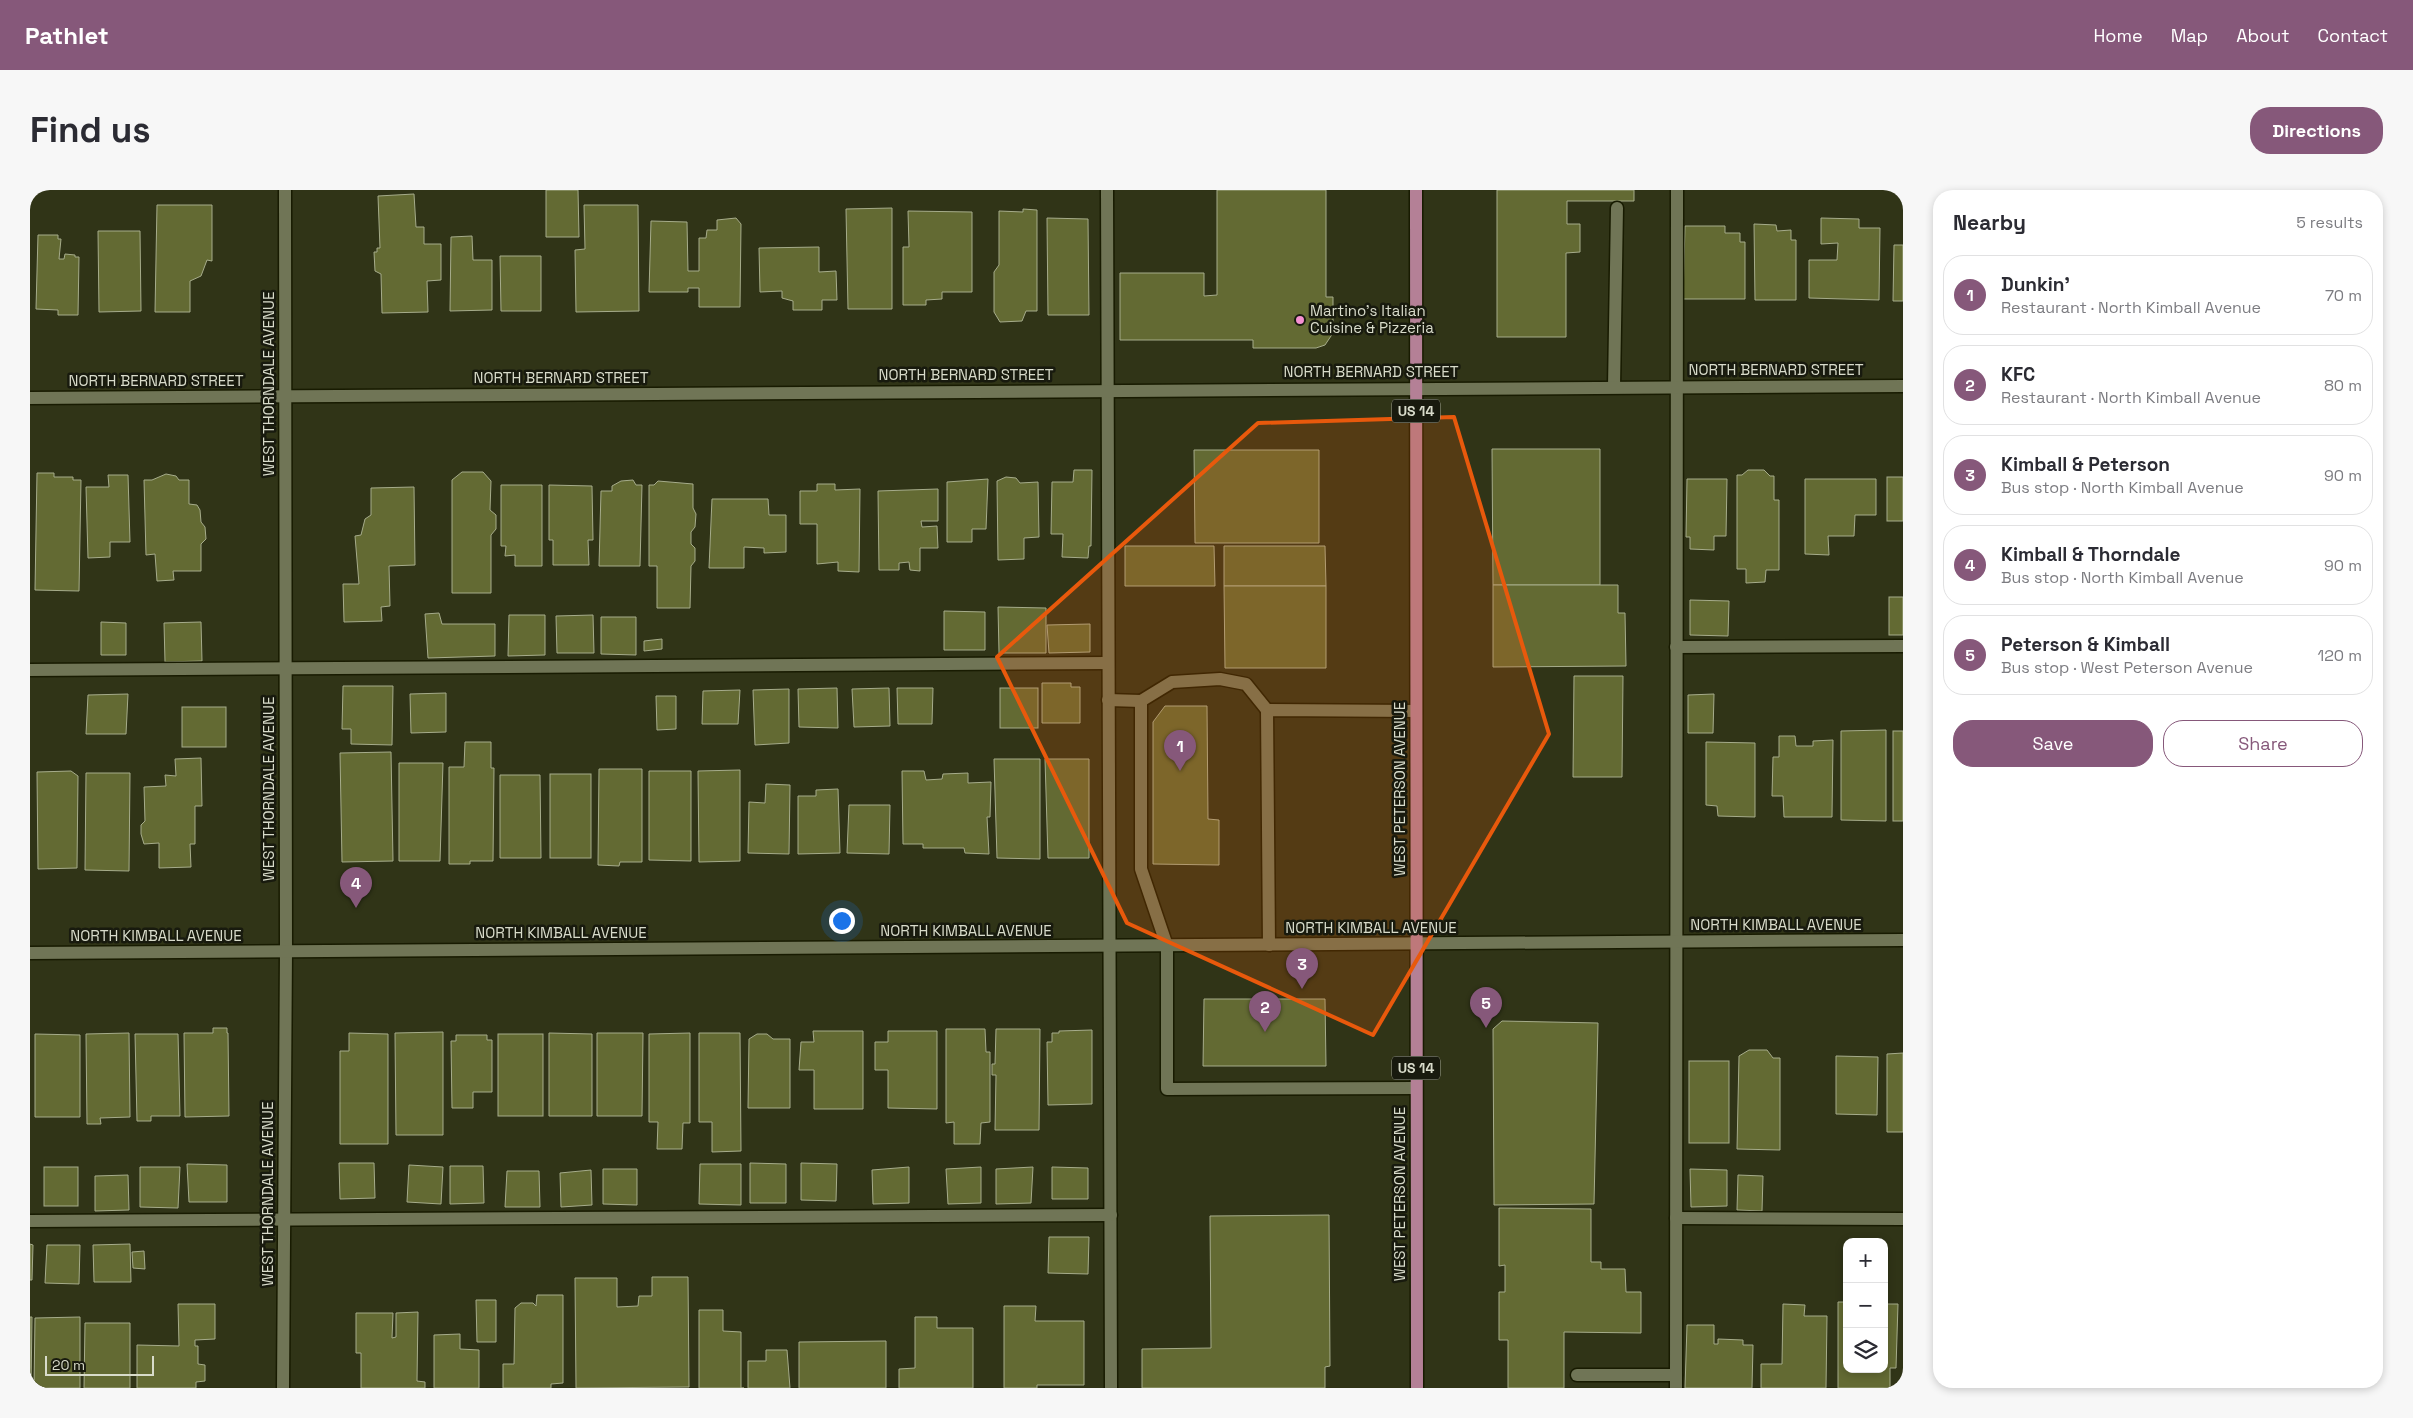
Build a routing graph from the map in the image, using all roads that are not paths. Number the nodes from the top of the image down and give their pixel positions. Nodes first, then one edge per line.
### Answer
1 (285, 190) edge
2 (1107, 190) edge
3 (1416, 190) edge
4 (1677, 190) edge
5 (1617, 208) dead end
6 (1676, 386) junction
7 (1903, 386) edge
8 (1416, 387) junction
9 (1614, 387) junction
10 (1107, 390) junction
11 (285, 396) junction
12 (30, 398) edge
13 (1903, 646) edge
14 (1676, 647) junction
15 (1108, 663) junction
16 (286, 668) junction
17 (30, 670) edge
18 (1108, 700) junction
19 (1141, 701) junction
20 (1268, 710) junction
21 (1416, 711) junction
22 (1903, 940) edge
23 (1675, 942) junction
24 (1416, 944) junction
25 (1269, 945) junction
26 (1109, 946) junction
27 (1167, 946) junction
28 (286, 951) junction
29 (30, 953) edge
30 (1416, 1088) junction
31 (1111, 1215) junction
32 (1676, 1218) junction
33 (1903, 1219) edge
34 (284, 1220) junction
35 (30, 1221) edge
36 (1676, 1374) junction
37 (1577, 1375) dead end
38 (283, 1388) edge
39 (1112, 1388) edge
40 (1417, 1388) edge
41 (1676, 1388) edge

1 - 11 street, WEST THORNDALE AVENUE
2 - 10 street
3 - 8 main road, WEST PETERSON AVENUE / US 14
4 - 6 street
5 - 9 street
6 - 7 street, NORTH BERNARD STREET
6 - 9 street, NORTH BERNARD STREET
6 - 14 street
8 - 9 street, NORTH BERNARD STREET
8 - 10 street, NORTH BERNARD STREET
8 - 21 main road, WEST PETERSON AVENUE / US 14
10 - 11 street, NORTH BERNARD STREET
10 - 15 street
11 - 12 street, NORTH BERNARD STREET
11 - 16 street, WEST THORNDALE AVENUE
13 - 14 street
14 - 23 street
15 - 16 street
15 - 18 street
16 - 17 street
16 - 28 street, WEST THORNDALE AVENUE
18 - 19 street
18 - 26 street
19 - 20 street
19 - 27 street
20 - 21 street
20 - 25 street
21 - 24 main road, WEST PETERSON AVENUE / US 14
22 - 23 street, NORTH KIMBALL AVENUE
23 - 24 street, NORTH KIMBALL AVENUE
23 - 32 street
24 - 25 street, NORTH KIMBALL AVENUE
24 - 30 main road, WEST PETERSON AVENUE / US 14
25 - 27 street, NORTH KIMBALL AVENUE
26 - 27 street, NORTH KIMBALL AVENUE
26 - 28 street, NORTH KIMBALL AVENUE
26 - 31 street
27 - 30 street
28 - 29 street, NORTH KIMBALL AVENUE
28 - 34 street, WEST THORNDALE AVENUE
30 - 40 main road, WEST PETERSON AVENUE / US 14
31 - 34 street
31 - 39 street
32 - 33 street
32 - 36 street
34 - 35 street
34 - 38 street, WEST THORNDALE AVENUE
36 - 37 street
36 - 41 street

